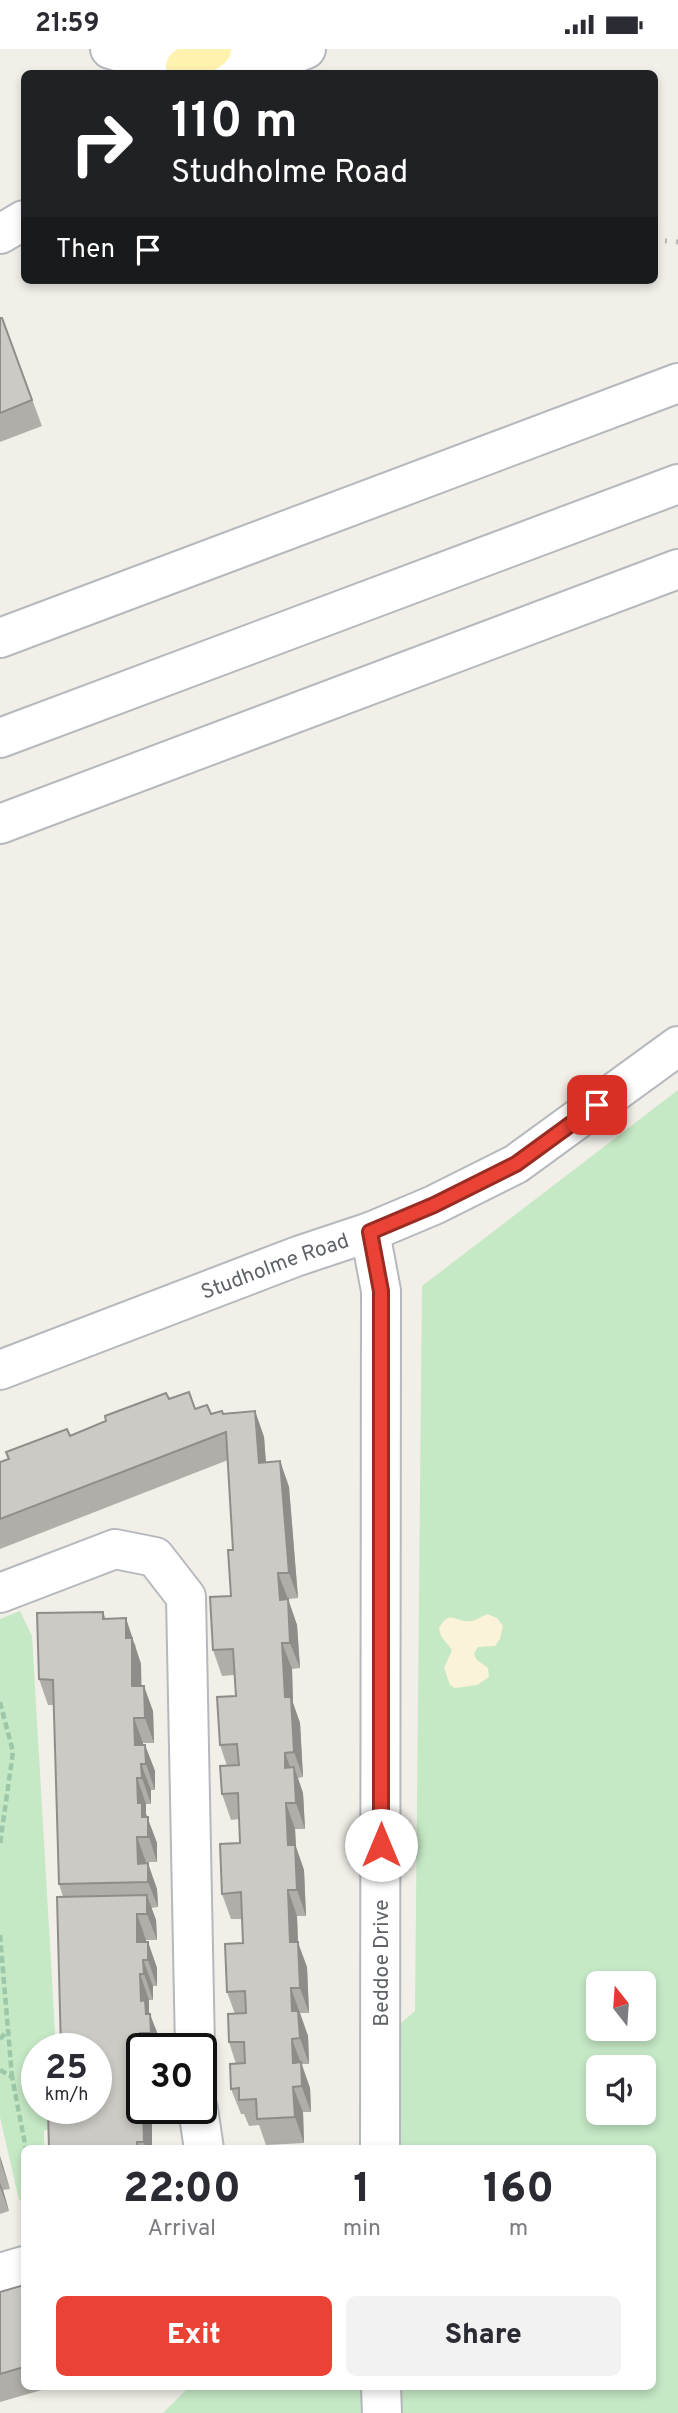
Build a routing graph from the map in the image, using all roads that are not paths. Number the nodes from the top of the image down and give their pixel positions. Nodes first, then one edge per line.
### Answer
1 (110, 49) edge
2 (306, 49) edge
3 (194, 63) edge
4 (678, 383) edge
5 (678, 484) edge
6 (678, 569) edge
7 (0, 638) edge
8 (0, 738) edge
9 (0, 824) edge
10 (678, 1046) edge
11 (370, 1232) junction
12 (0, 1370) edge
13 (0, 1593) edge
14 (195, 2033) edge
15 (200, 2124) edge
16 (203, 2145) edge
17 (380, 2145) edge
18 (21, 2267) edge
19 (0, 2273) edge
20 (382, 2390) edge
21 (382, 2413) edge

1 - 3 street
2 - 3 street
4 - 7 street
5 - 8 street
6 - 9 street
10 - 11 street, Studholme Road
11 - 12 street, Studholme Road
11 - 17 street, Beddoe Drive
13 - 14 street
15 - 16 street
18 - 19 street
20 - 21 street

